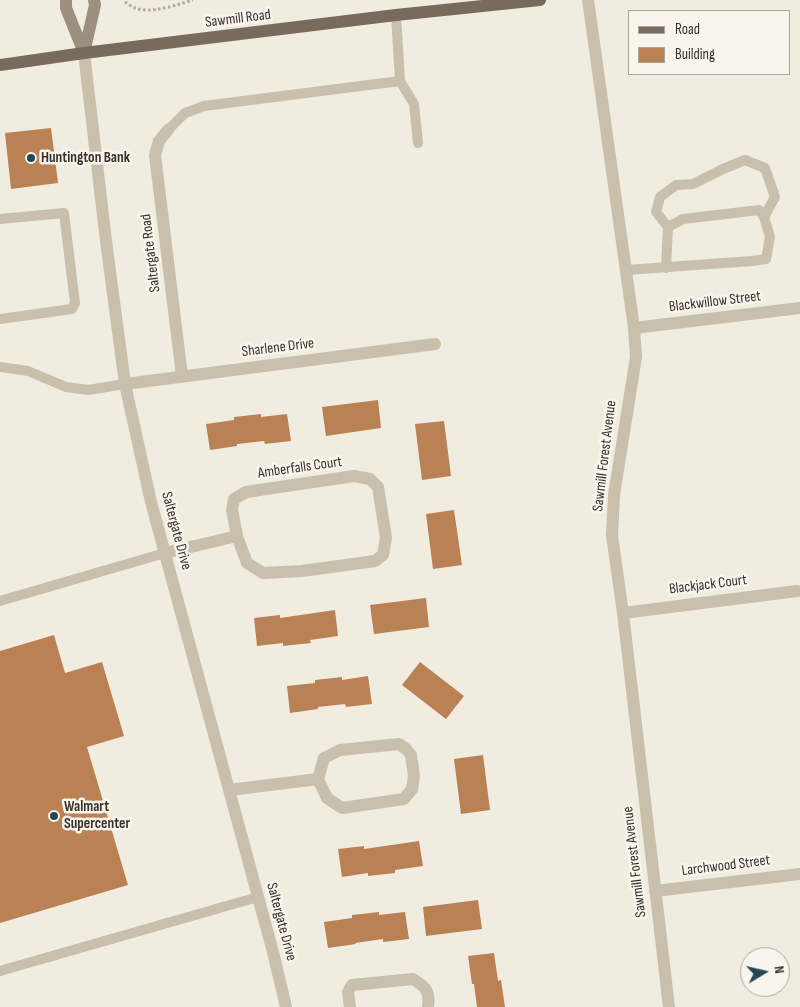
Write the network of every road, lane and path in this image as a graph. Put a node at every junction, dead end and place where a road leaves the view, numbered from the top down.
1 (66, 0) edge
2 (94, 0) edge
3 (192, 0) edge
4 (540, 0) edge
5 (588, 0) edge
6 (124, 2) dead end
7 (396, 15) junction
8 (84, 53) junction
9 (0, 65) edge
10 (400, 81) junction
11 (168, 130) joint
12 (418, 143) dead end
13 (764, 217) junction
14 (0, 219) edge
15 (668, 227) junction
16 (666, 268) junction
17 (626, 270) junction
18 (800, 308) edge
19 (0, 319) edge
20 (634, 328) junction
21 (436, 344) dead end
22 (0, 367) edge
23 (182, 376) junction
24 (125, 384) junction
25 (237, 536) junction
26 (165, 552) junction
27 (797, 591) dead end
28 (0, 601) edge
29 (623, 613) junction
30 (318, 779) junction
31 (229, 790) junction
32 (800, 874) edge
33 (655, 891) junction
34 (258, 896) junction
35 (0, 971) edge
36 (286, 1007) edge
37 (350, 1007) edge
38 (428, 1007) edge
39 (669, 1007) edge

1 - 8 main road
2 - 8 main road
3 - 6 path
4 - 7 main road, Sawmill Road
5 - 17 street, Sawmill Forest Avenue
7 - 8 main road, Sawmill Road
7 - 10 lane
8 - 9 main road, Sawmill Road
8 - 24 street, Saltergate Drive
10 - 11 lane
10 - 12 lane
11 - 23 street, Saltergate Road
13 - 15 lane
13 - 15 lane
13 - 16 lane
14 - 19 lane
15 - 16 lane
16 - 17 lane
17 - 20 street, Sawmill Forest Avenue
18 - 20 street, Blackwillow Street
20 - 29 street, Sawmill Forest Avenue
21 - 23 street, Sharlene Drive
22 - 24 lane
23 - 24 street, Sharlene Drive
24 - 26 street, Saltergate Drive
25 - 25 street, Amberfalls Court
25 - 26 street
26 - 28 lane
26 - 31 street, Saltergate Drive
27 - 29 street, Blackjack Court
29 - 33 street, Sawmill Forest Avenue
30 - 30 street
30 - 31 street
31 - 34 street, Saltergate Drive
32 - 33 street, Larchwood Street
33 - 39 street, Sawmill Forest Avenue
34 - 35 lane
34 - 36 street, Saltergate Drive
37 - 38 street

